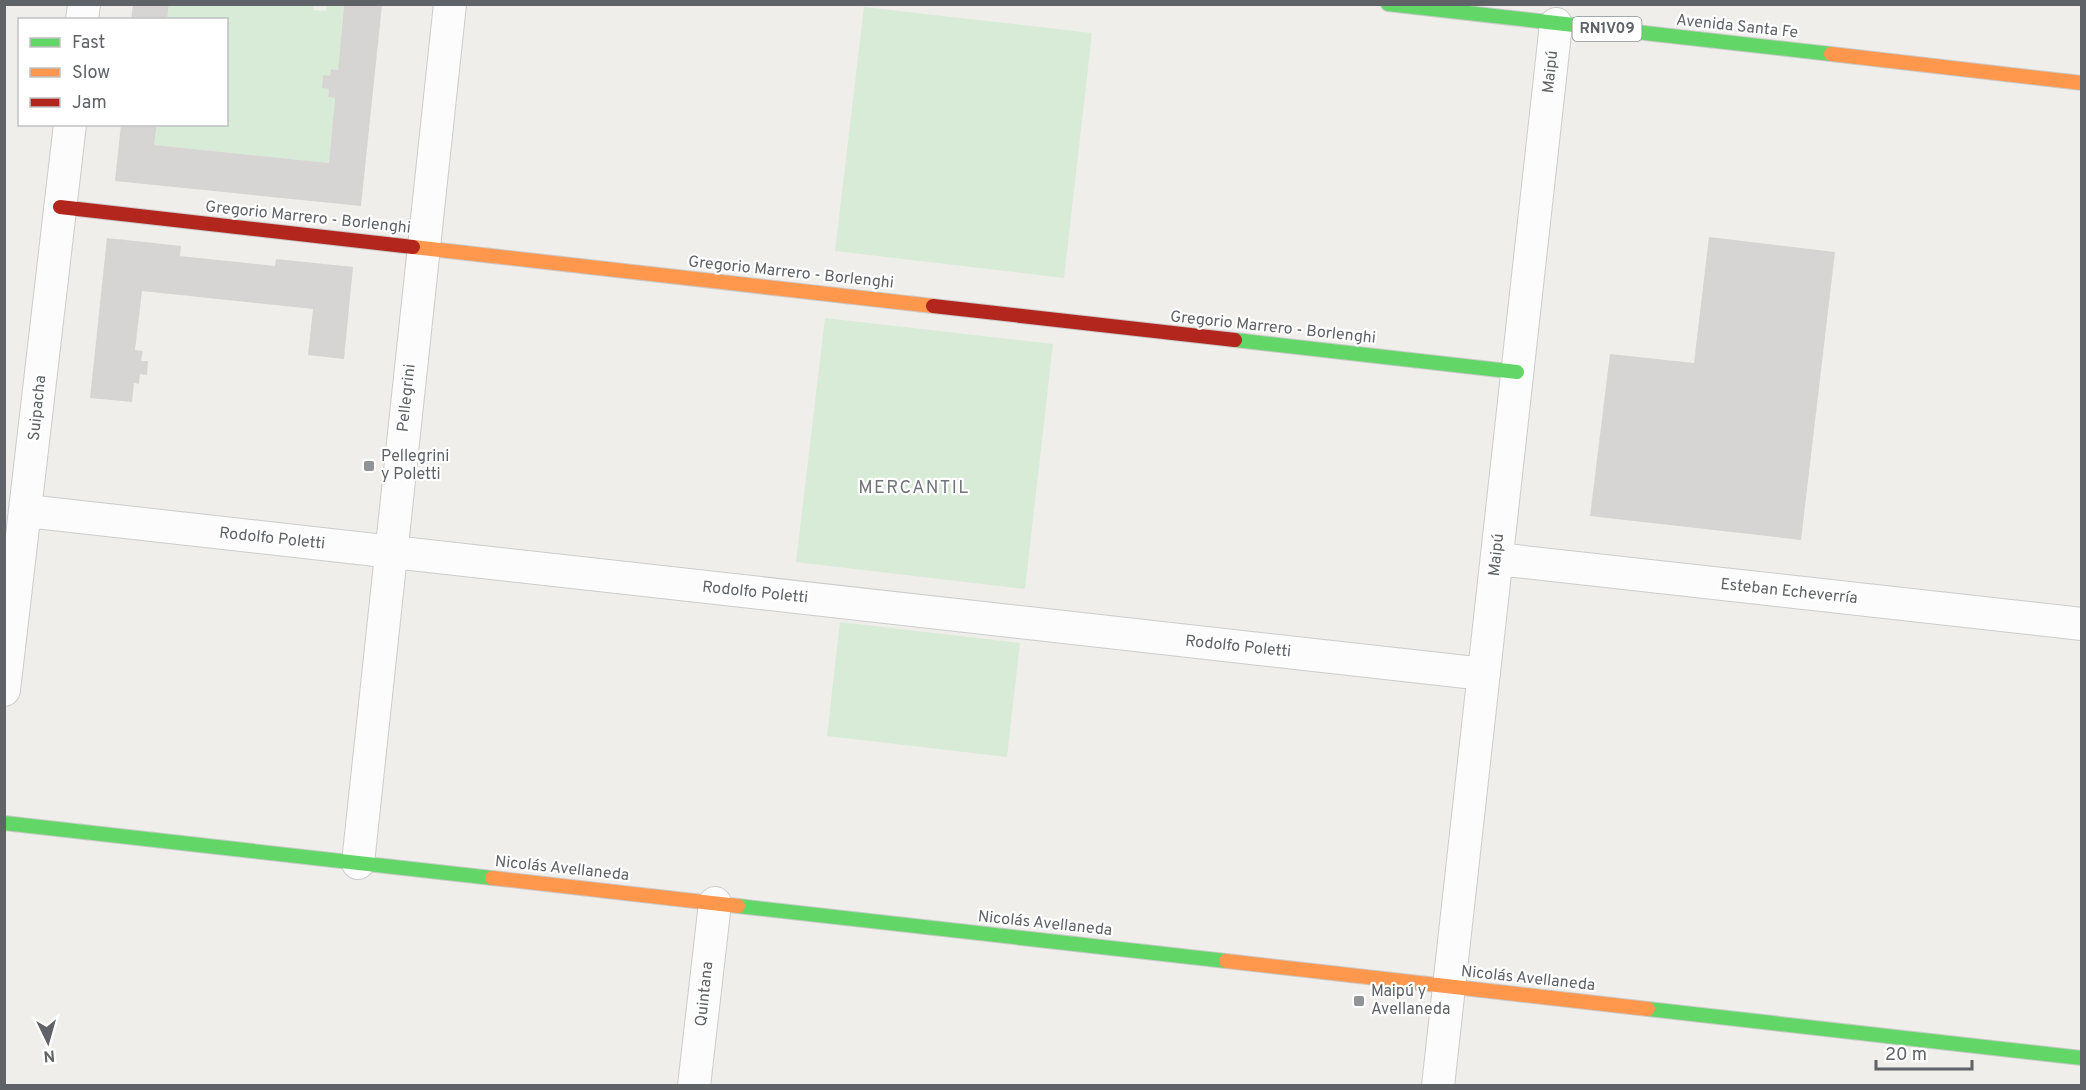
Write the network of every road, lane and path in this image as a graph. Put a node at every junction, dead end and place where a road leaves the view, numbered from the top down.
1 (450, 4) edge
2 (1388, 4) edge
3 (1556, 24) junction
4 (2082, 83) edge
5 (70, 126) edge
6 (60, 207) junction
7 (423, 248) junction
8 (1517, 372) junction
9 (27, 511) junction
10 (391, 552) junction
11 (1497, 559) junction
12 (2082, 624) edge
13 (1484, 674) junction
14 (4, 690) edge
15 (4, 823) edge
16 (358, 863) junction
17 (715, 903) junction
18 (1450, 986) junction
19 (2082, 1058) edge
20 (694, 1086) edge
21 (1438, 1086) edge

1 - 7 street, Pellegrini
2 - 3 street, Avenida Santa Fe / RN1V09
3 - 4 street, Avenida Santa Fe / RN1V09
3 - 8 street, Maipú
5 - 6 street, Suipacha
6 - 7 street, Gregorio Marrero - Borlenghi
6 - 9 street, Suipacha
7 - 8 street, Gregorio Marrero - Borlenghi
7 - 10 street, Pellegrini
8 - 11 street, Maipú
9 - 10 street, Rodolfo Poletti
9 - 14 street, Suipacha
10 - 13 street, Rodolfo Poletti
10 - 16 street, Pellegrini
11 - 12 street, Esteban Echeverría
11 - 13 street, Maipú
13 - 18 street, Maipú
15 - 16 street, Nicolás Avellaneda
16 - 17 street, Nicolás Avellaneda
17 - 18 street, Nicolás Avellaneda
17 - 20 street, Quintana
18 - 19 street, Nicolás Avellaneda
18 - 21 street, Maipú

